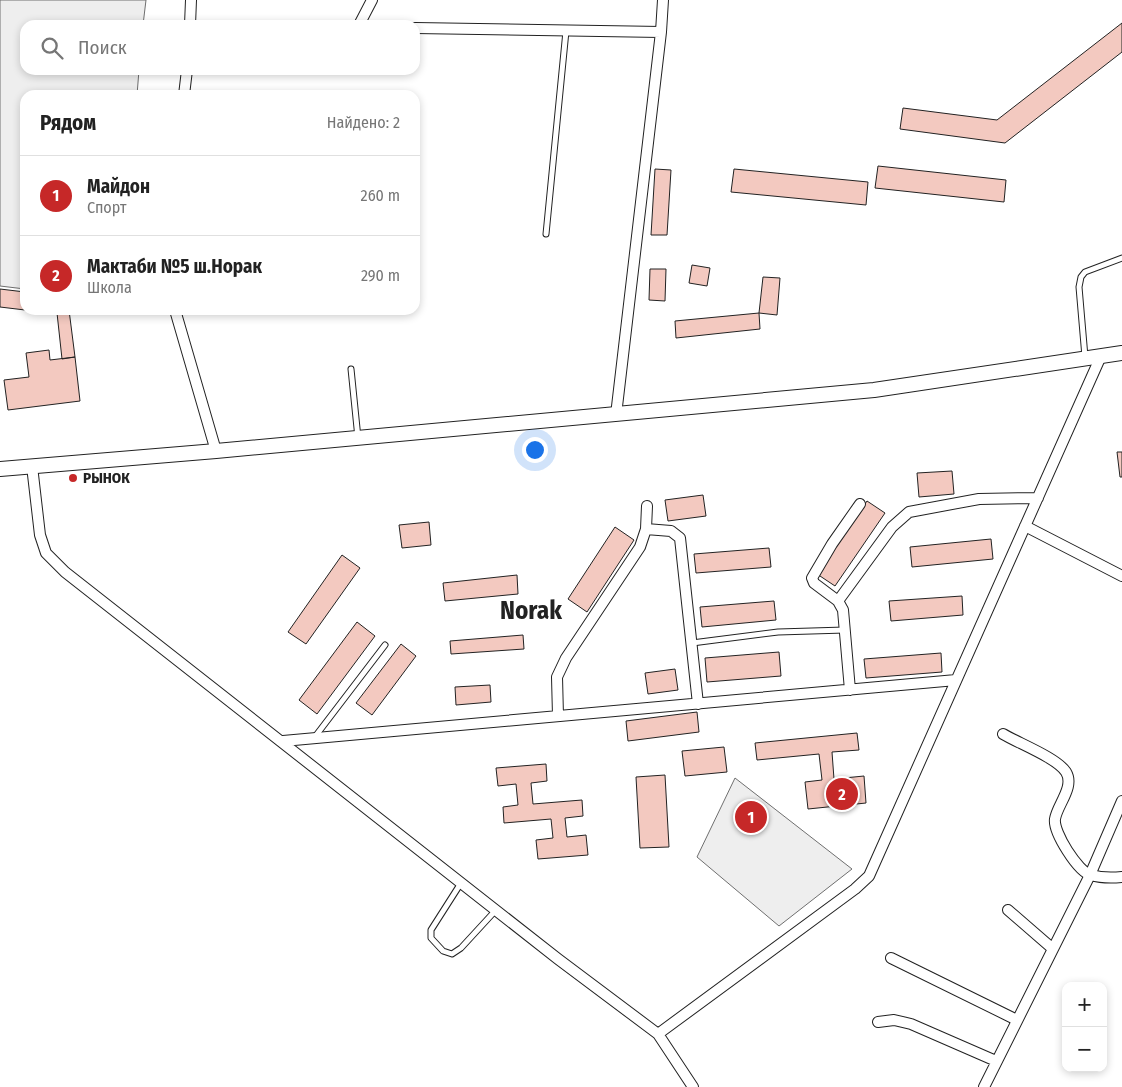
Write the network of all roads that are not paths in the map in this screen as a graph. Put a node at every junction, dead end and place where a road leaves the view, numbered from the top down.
1 (191, 0) edge
2 (372, 0) edge
3 (663, 0) edge
4 (190, 20) edge
5 (362, 20) edge
6 (420, 28) edge
7 (566, 30) junction
8 (661, 32) junction
9 (186, 75) edge
10 (184, 90) edge
11 (546, 234) dead end
12 (1122, 258) edge
13 (176, 315) edge
14 (1122, 353) edge
15 (1101, 356) junction
16 (1085, 358) junction
17 (351, 369) dead end
18 (616, 414) junction
19 (358, 438) junction
20 (216, 451) junction
21 (32, 466) junction
22 (0, 469) edge
23 (1038, 498) junction
24 (860, 504) dead end
25 (647, 506) dead end
26 (1025, 526) junction
27 (646, 529) junction
28 (1122, 576) edge
29 (838, 601) junction
30 (845, 630) junction
31 (691, 643) junction
32 (385, 645) dead end
33 (956, 680) junction
34 (850, 690) junction
35 (698, 704) junction
36 (558, 716) junction
37 (1003, 734) dead end
38 (313, 738) junction
39 (283, 741) junction
40 (1122, 801) edge
41 (1090, 875) junction
42 (1122, 877) edge
43 (462, 883) junction
44 (496, 910) junction
45 (1008, 910) dead end
46 (1052, 949) junction
47 (891, 958) dead end
48 (1017, 1020) junction
49 (878, 1022) dead end
50 (658, 1034) junction
51 (996, 1061) junction
52 (693, 1087) edge
53 (984, 1087) edge

1 - 4 street
2 - 5 street
3 - 8 street
6 - 7 street
7 - 8 street
7 - 11 lane
8 - 18 street
9 - 10 street
12 - 16 lane
13 - 20 street
14 - 15 main road
15 - 16 main road
15 - 23 street
16 - 18 main road
17 - 19 lane
18 - 19 main road
19 - 20 main road
20 - 21 main road
21 - 22 main road
21 - 39 street
23 - 26 street
23 - 29 street
24 - 29 street
25 - 27 street
26 - 28 street
26 - 33 street
27 - 31 street
27 - 36 street
29 - 30 street
30 - 31 lane
30 - 34 street
31 - 35 street
32 - 38 lane
33 - 34 street
33 - 50 street
34 - 35 street
35 - 36 street
36 - 38 street
37 - 41 street
38 - 39 street
39 - 43 street
40 - 41 street
41 - 42 street
41 - 46 street
43 - 44 street
43 - 44 lane
44 - 50 street
45 - 46 street
46 - 48 street
47 - 48 street
48 - 51 street
49 - 51 street
50 - 52 street
51 - 53 street

